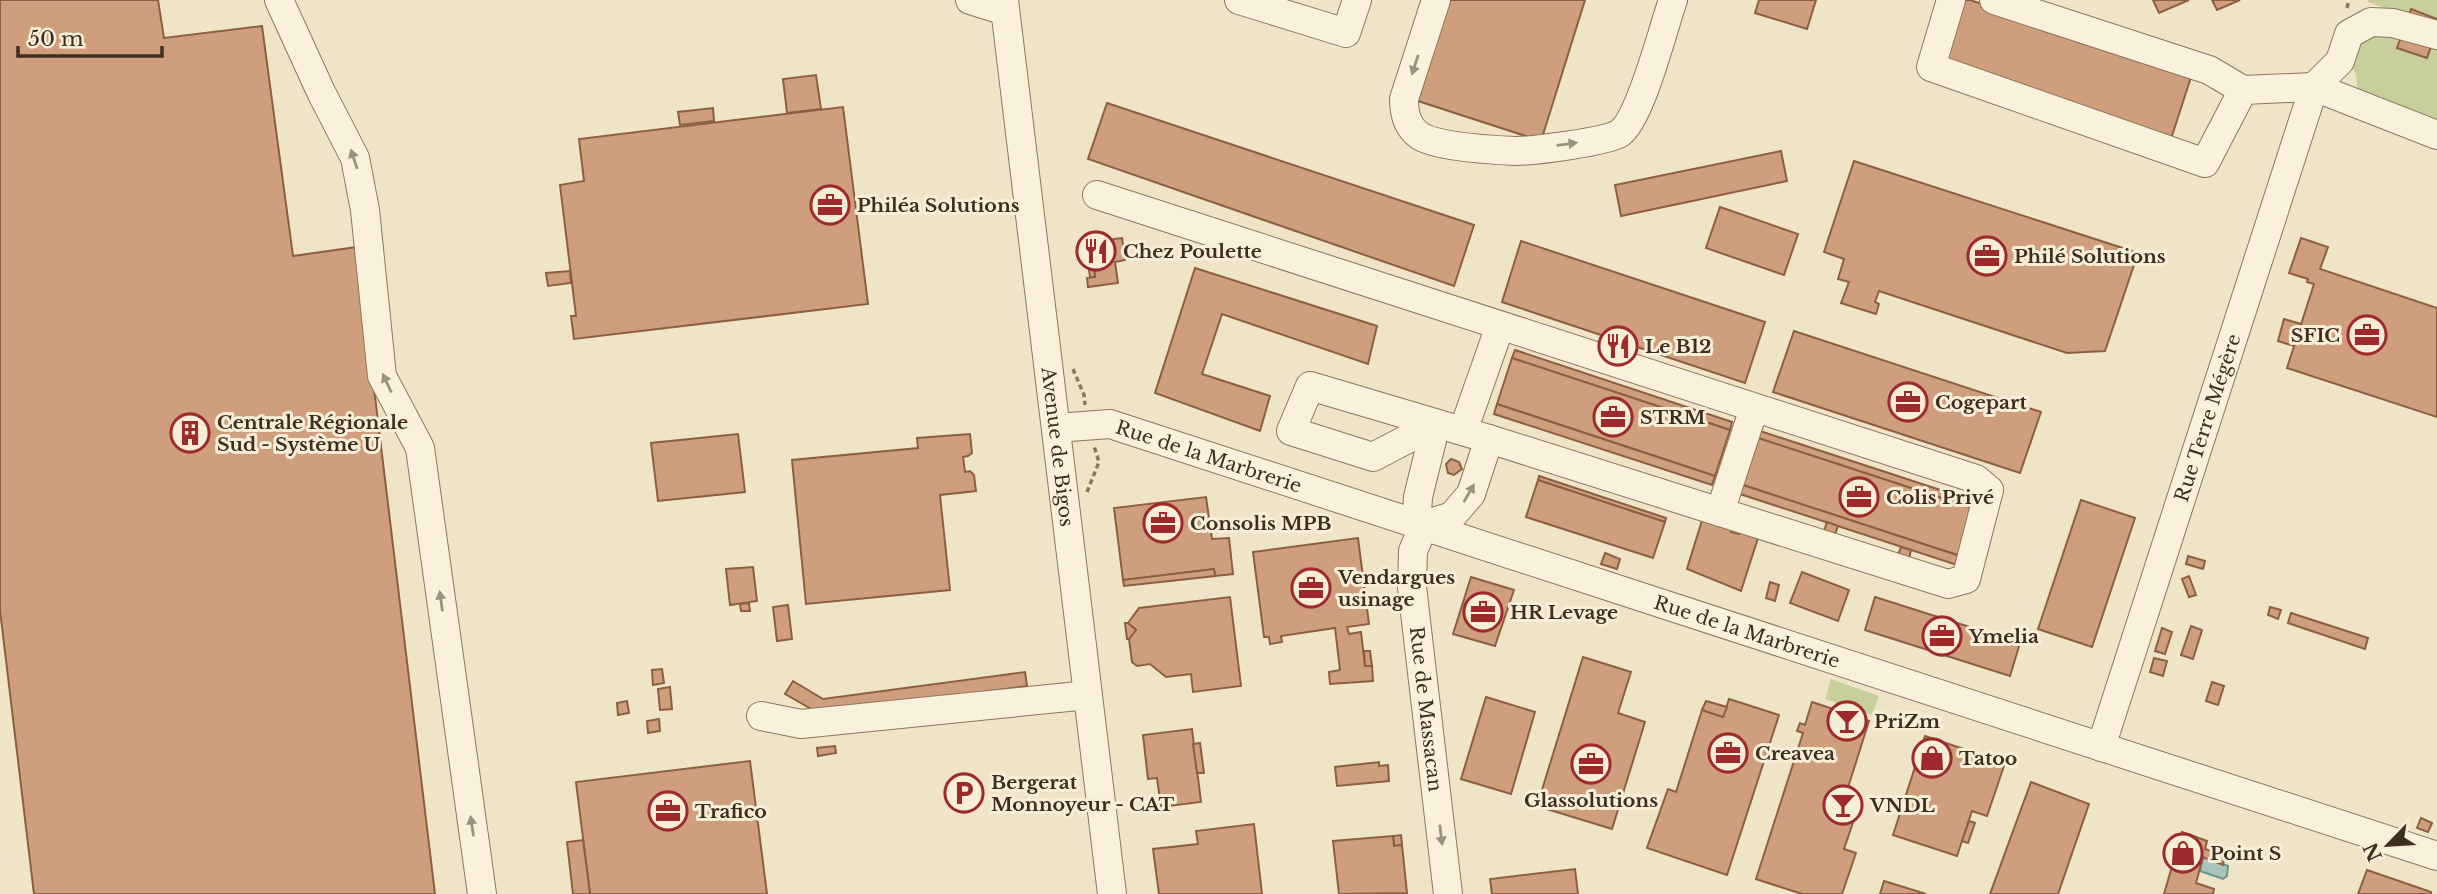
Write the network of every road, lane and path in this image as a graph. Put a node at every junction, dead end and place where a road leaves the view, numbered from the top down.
1 (279, 0) edge
2 (970, 0) edge
3 (1239, 0) edge
4 (1357, 0) edge
5 (1436, 0) edge
6 (1672, 0) edge
7 (1951, 0) edge
8 (1994, 0) edge
9 (2360, 0) edge
10 (1005, 6) edge
11 (2349, 34) junction
12 (2437, 35) edge
13 (2314, 87) junction
14 (2243, 89) junction
15 (2437, 135) edge
16 (1097, 195) dead end
17 (1500, 326) junction
18 (1755, 408) junction
19 (1056, 428) junction
20 (1463, 431) junction
21 (1720, 512) junction
22 (1424, 525) junction
23 (1088, 695) junction
24 (761, 716) dead end
25 (2101, 747) junction
26 (2437, 856) edge
27 (482, 894) edge
28 (1112, 894) edge
29 (1448, 894) edge

27 -> 1 street
2 - 10 street
3 - 4 street
5 -> 6 street
7 - 14 street
8 - 14 street
9 - 11 street
10 - 19 street, Avenue de Bigos
11 - 12 street
11 - 13 street
13 - 14 street
13 - 15 street
13 - 25 street, Rue Terre Mégère
16 - 17 street
17 - 18 street
17 - 20 street
18 - 21 street
18 - 21 street
19 - 22 street, Rue de la Marbrerie
19 - 23 street, Avenue de Bigos
20 - 21 street
20 - 22 street
22 -> 20 street
22 - 25 street, Rue de la Marbrerie
22 -> 29 street, Rue de Massacan
23 - 24 street
23 - 28 street, Avenue de Bigos
25 - 26 street, Rue de la Marbrerie

